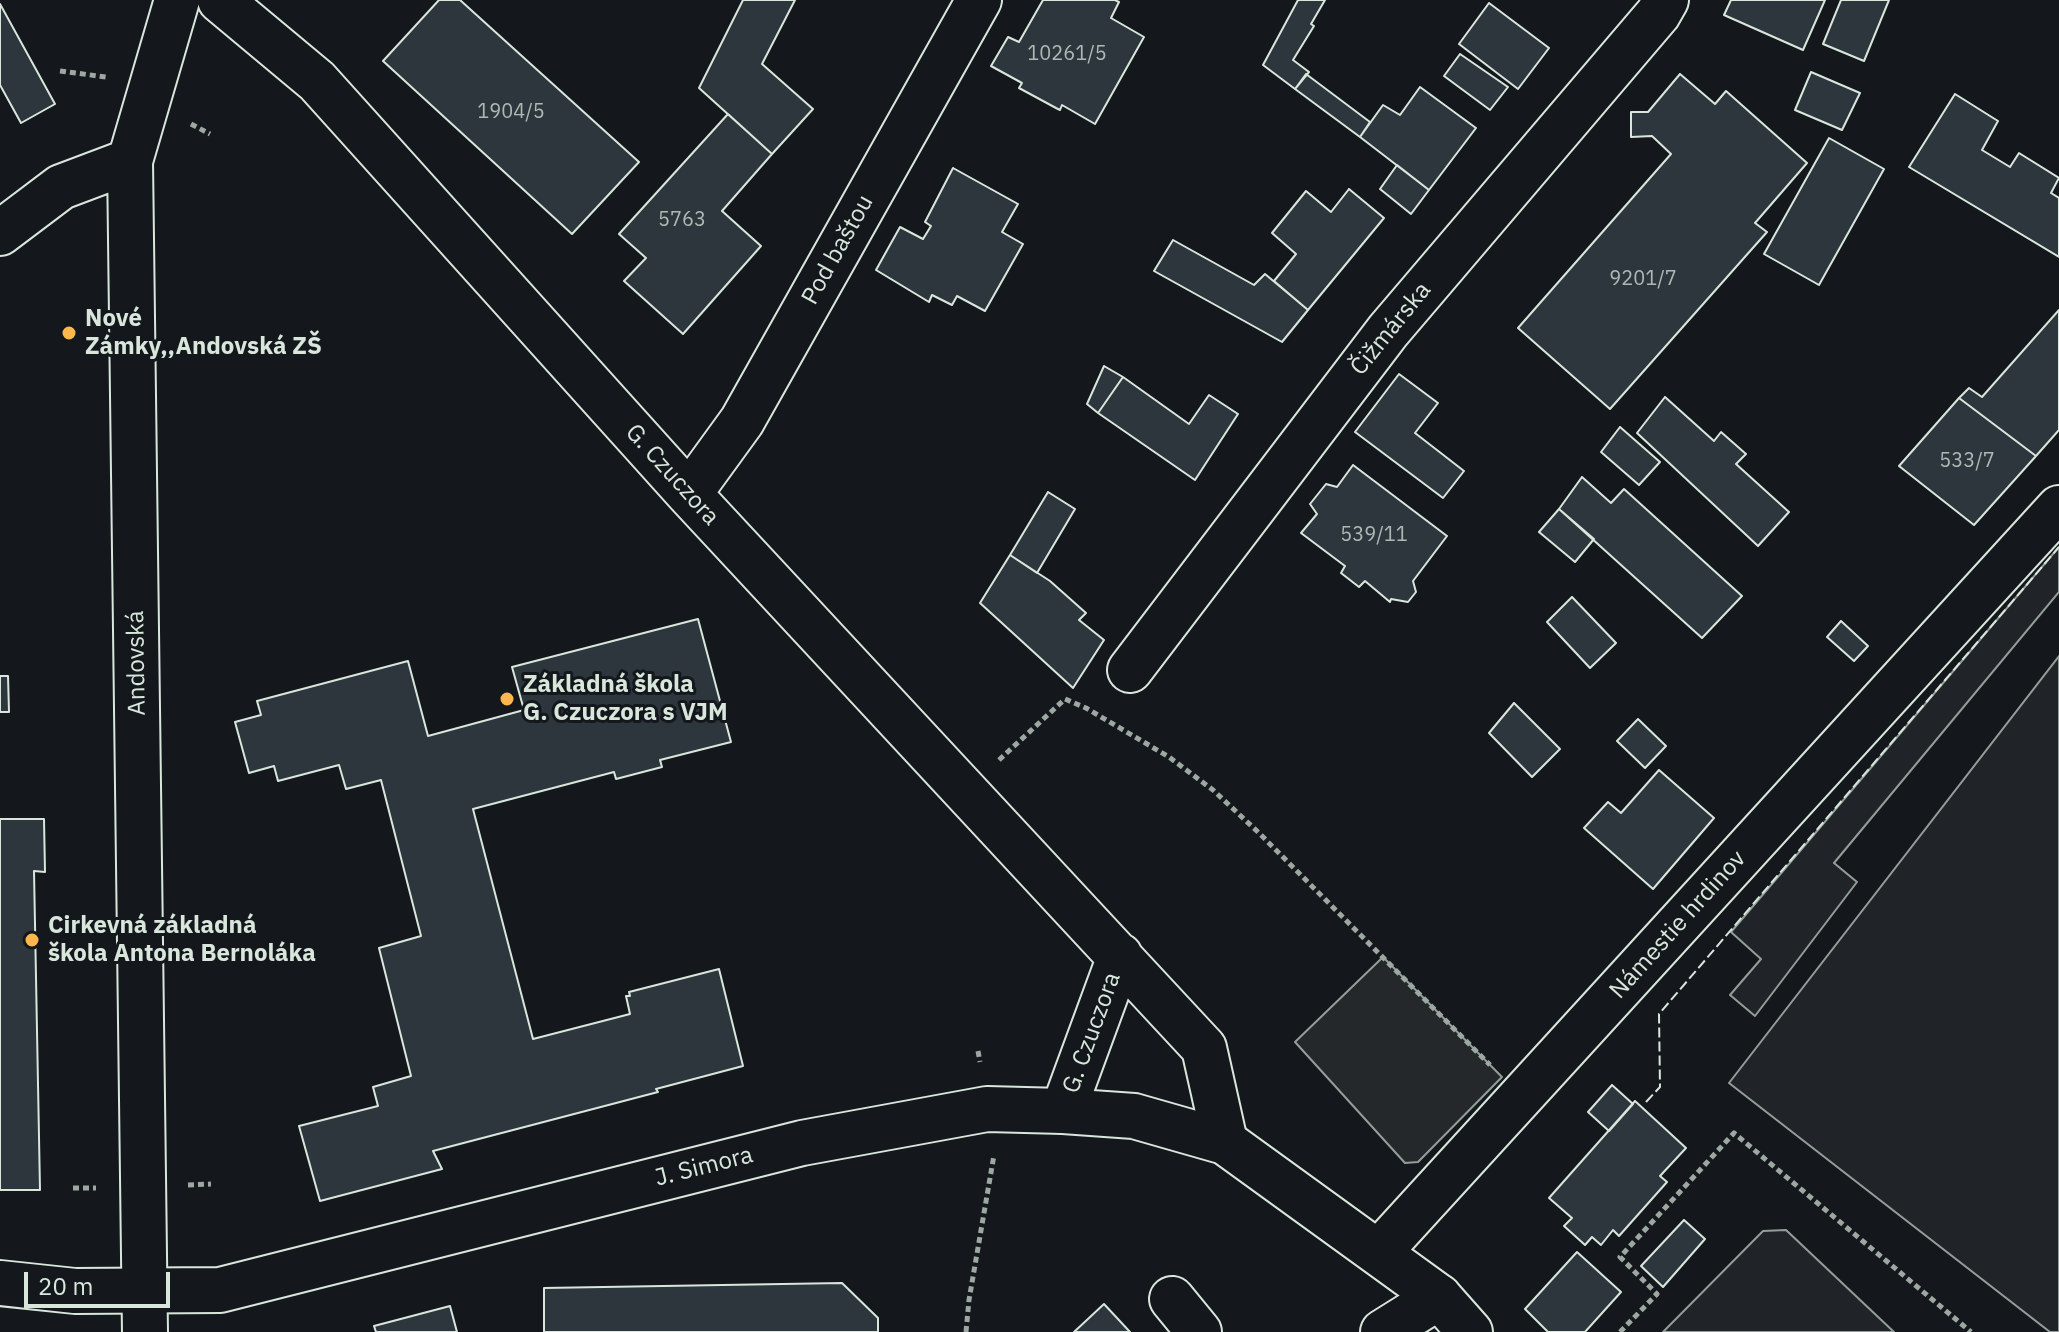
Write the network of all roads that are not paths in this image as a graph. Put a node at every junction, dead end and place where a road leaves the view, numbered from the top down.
1 (177, 0) edge
2 (220, 0) edge
3 (979, 0) edge
4 (1666, 0) edge
5 (130, 161) junction
6 (0, 233) edge
7 (689, 494) junction
8 (2059, 508) edge
9 (1130, 670) dead end
10 (1120, 956) junction
11 (1063, 1111) junction
12 (1225, 1142) junction
13 (1379, 1252) junction
14 (0, 1283) edge
15 (1439, 1297) junction
16 (1172, 1299) dead end
17 (145, 1311) edge
18 (1199, 1332) edge
19 (1383, 1332) edge
20 (1470, 1332) edge

1 - 5 street, Andovská
2 - 7 street, G. Czuczora
3 - 7 street, Pod baštou
4 - 9 street, Čižmárska
5 - 6 street
5 - 17 street, Andovská
7 - 10 street, G. Czuczora
8 - 13 street, Námestie hrdinov
10 - 11 street, G. Czuczora
10 - 12 street, G. Czuczora
11 - 12 street, J. Simora
11 - 17 street, J. Simora
12 - 13 street, J. Simora
13 - 15 street
14 - 17 street, J. Simora
15 - 19 street
15 - 20 street
16 - 18 street

